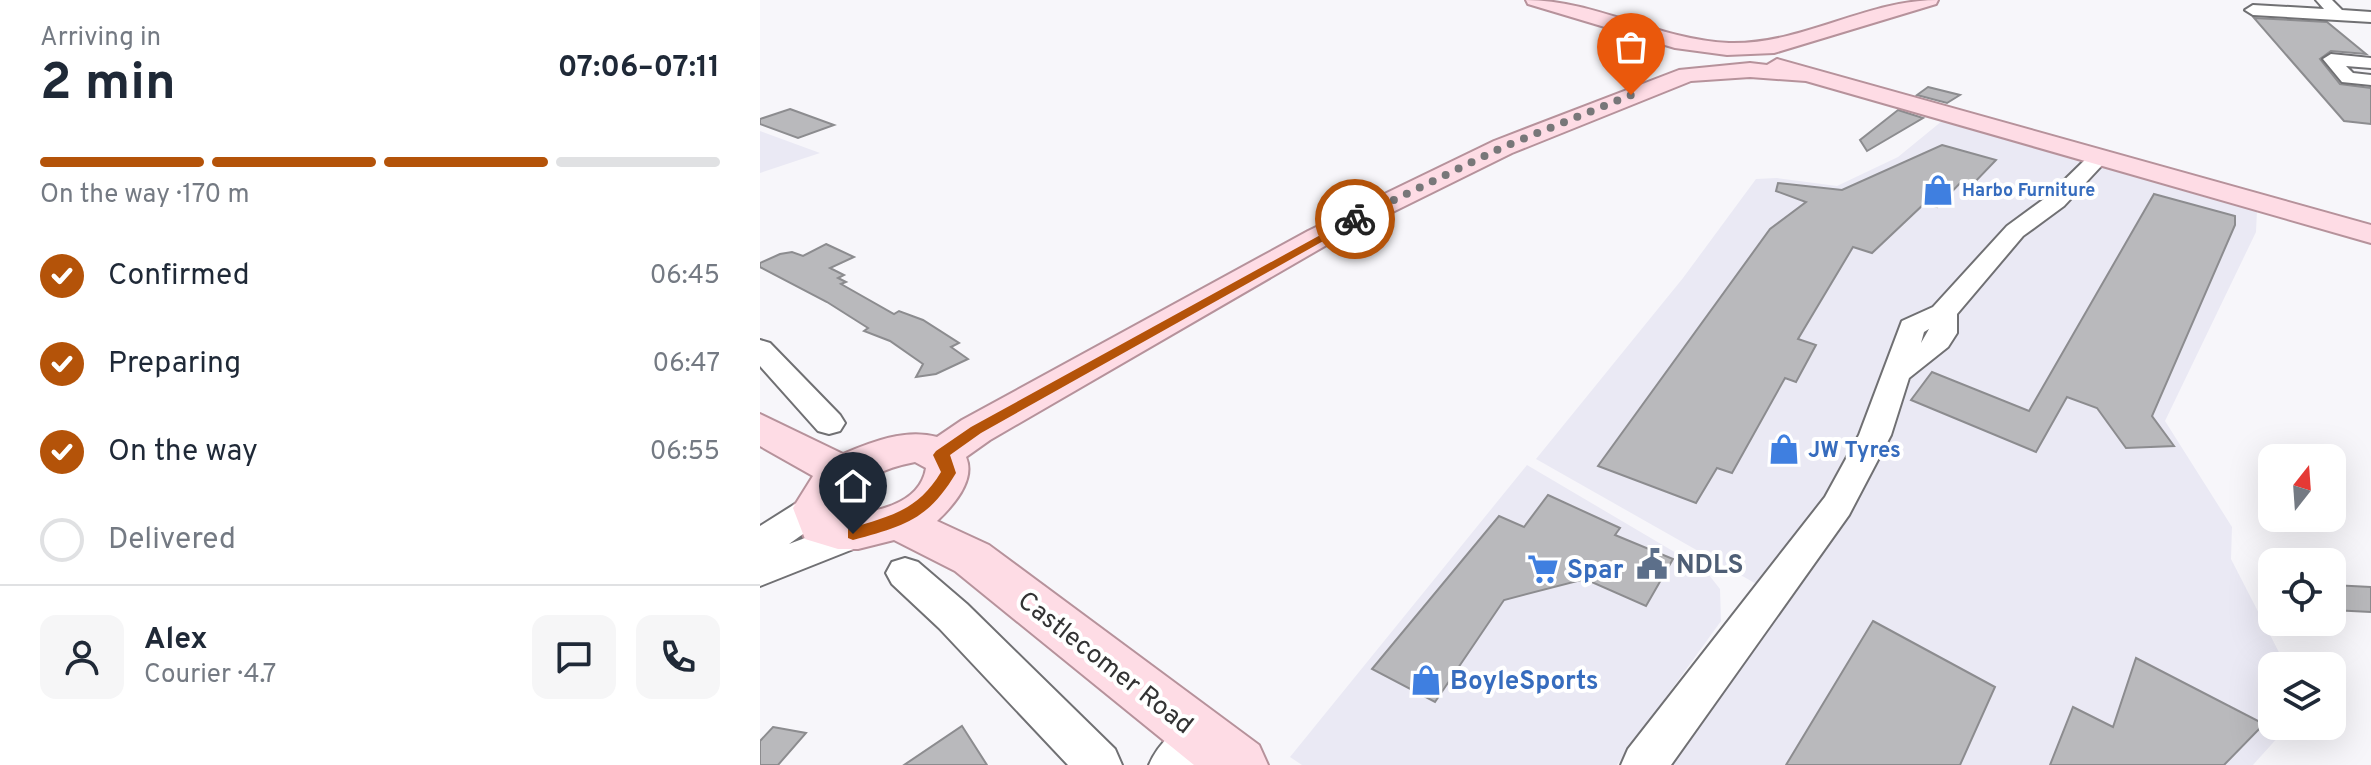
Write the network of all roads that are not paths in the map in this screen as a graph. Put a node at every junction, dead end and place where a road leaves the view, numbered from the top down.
1 (1535, 0) edge
2 (1929, 0) edge
3 (2236, 0) edge
4 (2323, 0) edge
5 (2253, 10) junction
6 (2338, 14) junction
7 (2371, 17) edge
8 (2271, 28) dead end
9 (1658, 35) junction
10 (1749, 58) junction
11 (2371, 63) edge
12 (1699, 64) junction
13 (2371, 80) edge
14 (2097, 159) junction
15 (2371, 234) edge
16 (760, 349) edge
17 (829, 423) dead end
18 (760, 428) edge
19 (942, 470) junction
20 (843, 473) junction
21 (815, 508) junction
22 (898, 522) junction
23 (853, 534) junction
24 (760, 545) edge
25 (972, 558) junction
26 (760, 571) edge
27 (905, 573) dead end
28 (1204, 755) edge
29 (1099, 765) edge
30 (1644, 765) edge

1 - 9 main road
2 - 10 main road
3 - 5 street
4 - 6 street
5 - 6 street
5 - 8 street
6 - 7 street
9 - 10 main road
9 - 12 main road
10 - 12 main road
10 - 14 main road
11 - 13 street
12 - 19 main road
14 - 15 main road
14 - 30 street
16 - 17 street
18 - 20 main road
19 - 20 main road
19 - 22 main road
19 - 25 main road
20 - 21 main road
21 - 23 main road
21 - 24 street
22 - 23 main road
22 - 25 main road, Castlecomer Road
23 - 26 street
25 - 28 main road, Castlecomer Road
27 - 29 street

